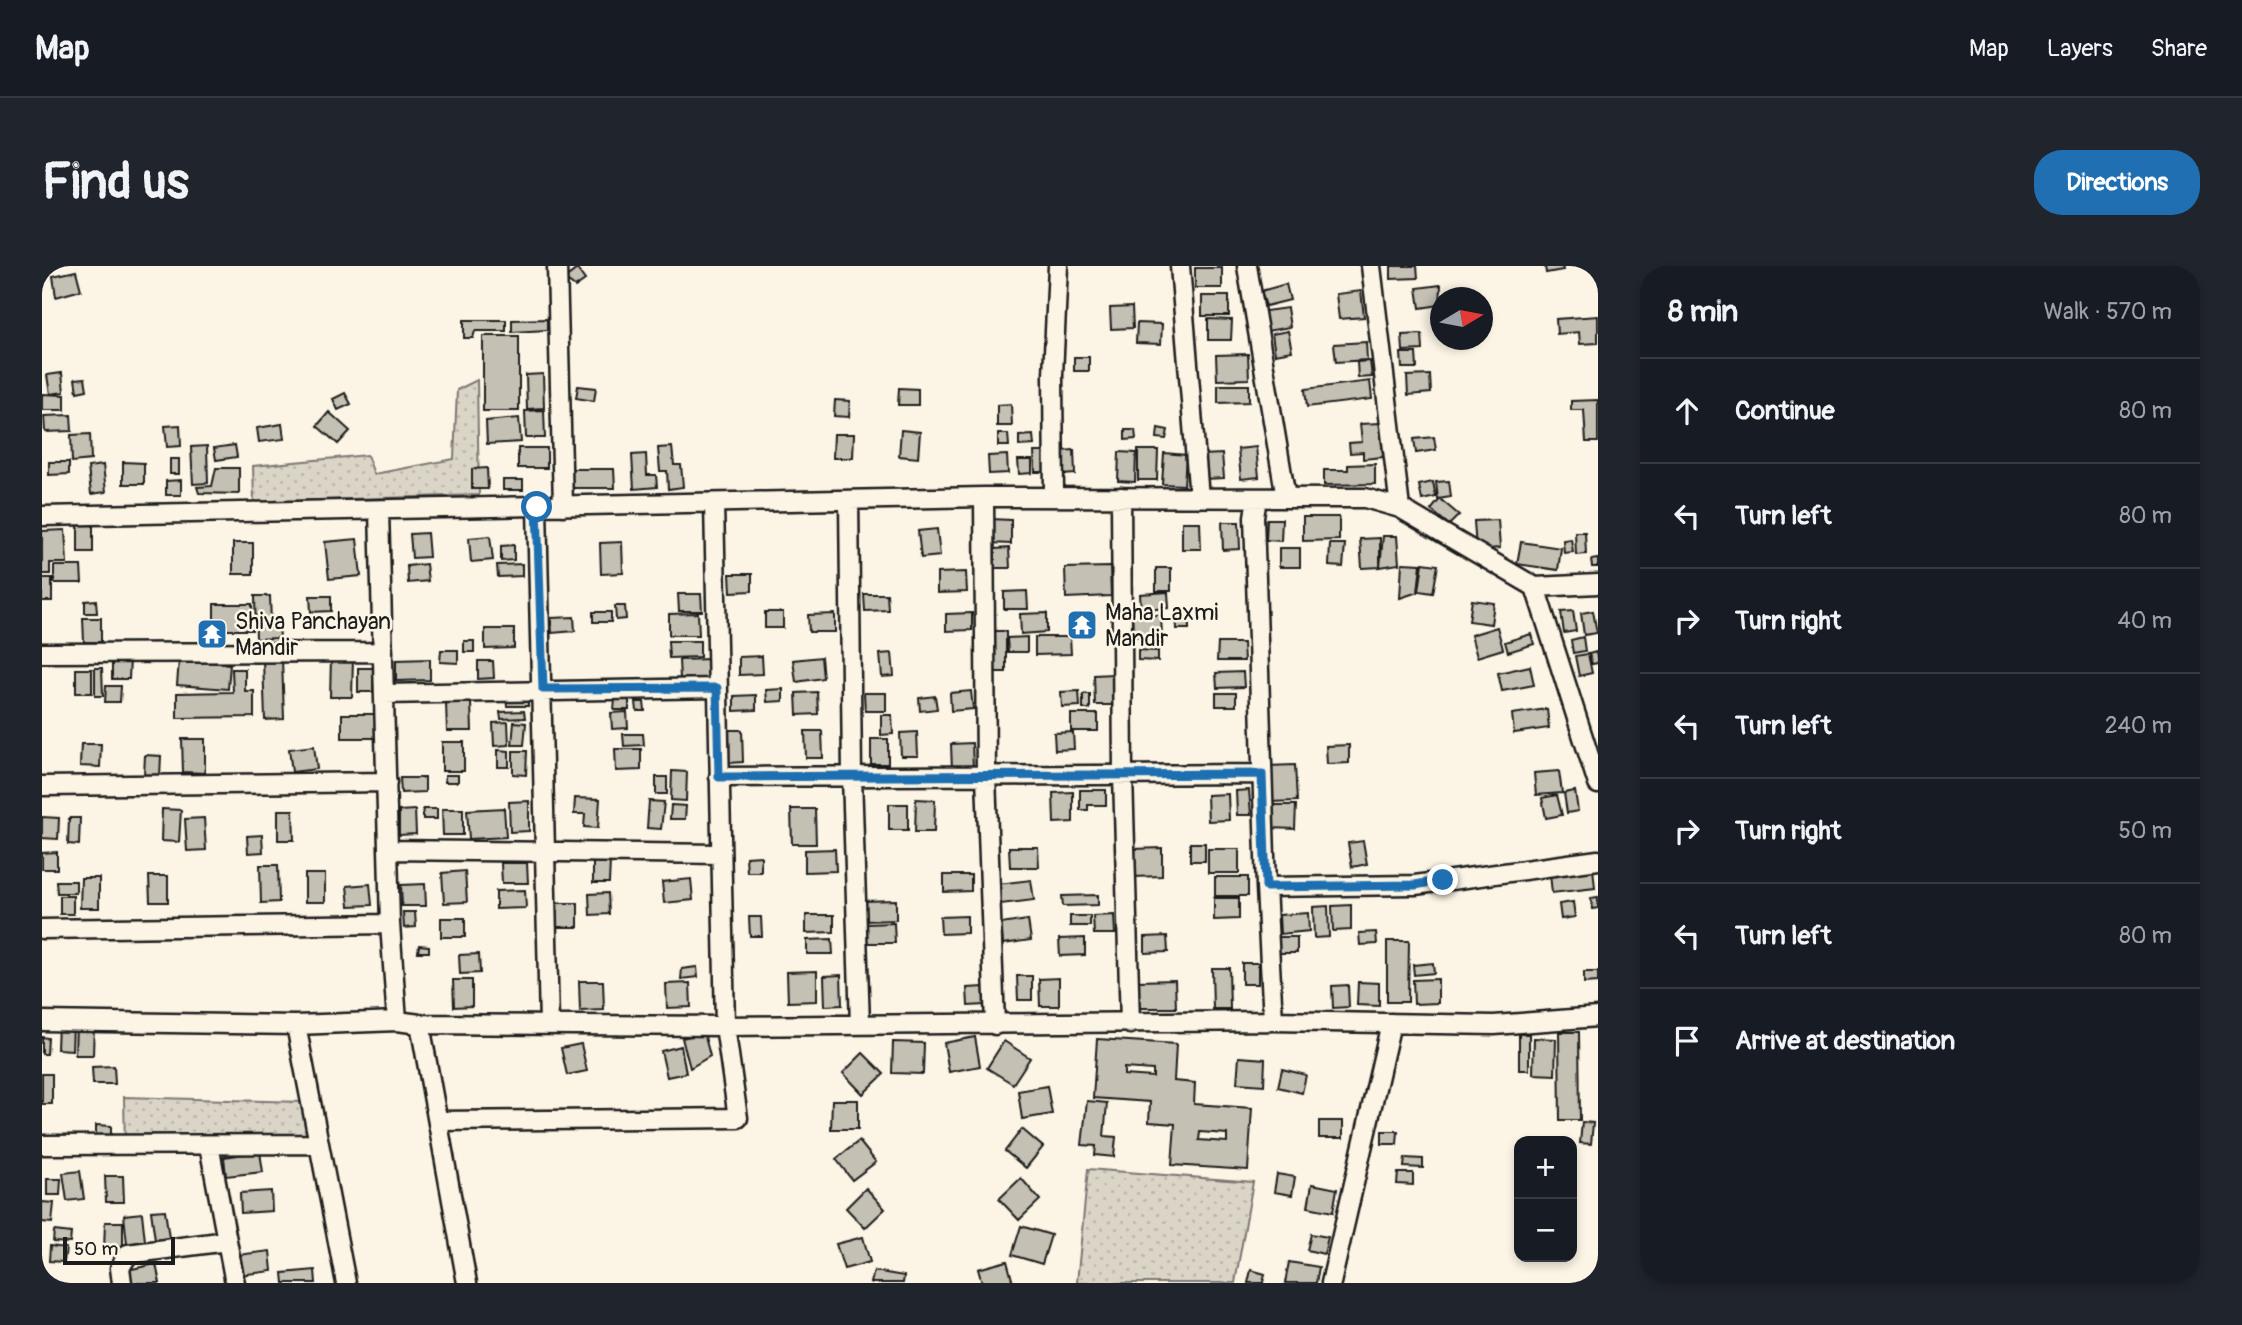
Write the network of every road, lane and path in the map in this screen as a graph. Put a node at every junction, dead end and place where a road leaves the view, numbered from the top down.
1 (556, 266) edge
2 (1058, 266) edge
3 (1180, 266) edge
4 (1248, 266) edge
5 (1371, 266) edge
6 (984, 497) junction
7 (1054, 497) junction
8 (1121, 497) junction
9 (1199, 498) junction
10 (1257, 498) junction
11 (1286, 498) junction
12 (849, 500) junction
13 (715, 503) junction
14 (563, 506) junction
15 (537, 507) junction
16 (1400, 508) junction
17 (379, 510) junction
18 (42, 516) edge
19 (1598, 584) edge
20 (1535, 587) junction
21 (383, 652) junction
22 (42, 653) edge
23 (717, 688) junction
24 (543, 689) junction
25 (384, 694) junction
26 (1262, 774) junction
27 (1123, 775) junction
28 (852, 776) junction
29 (986, 776) junction
30 (719, 777) junction
31 (387, 782) junction
32 (1598, 784) edge
33 (42, 786) edge
34 (388, 850) junction
35 (546, 850) junction
36 (720, 854) junction
37 (1598, 860) edge
38 (1266, 887) junction
39 (390, 924) junction
40 (42, 929) edge
41 (1598, 1017) edge
42 (42, 1021) edge
43 (397, 1021) junction
44 (1273, 1021) junction
45 (1391, 1023) junction
46 (420, 1024) junction
47 (549, 1024) junction
48 (1130, 1024) junction
49 (296, 1025) junction
50 (860, 1025) junction
51 (995, 1025) junction
52 (725, 1026) junction
53 (438, 1121) junction
54 (319, 1144) junction
55 (42, 1145) edge
56 (209, 1145) junction
57 (228, 1241) junction
58 (122, 1283) edge
59 (235, 1283) edge
60 (346, 1283) edge
61 (467, 1283) edge
62 (1331, 1283) edge

1 - 14 street
2 - 7 street
3 - 9 street
4 - 11 street
5 - 16 street
6 - 7 street
6 - 12 street
6 - 29 street
7 - 8 street
8 - 9 street
8 - 27 street
9 - 10 street
10 - 11 street
10 - 26 street
11 - 16 street
12 - 13 street
12 - 28 street
13 - 14 street
13 - 23 street
14 - 15 street
15 - 17 street
15 - 24 street
16 - 20 street
17 - 18 street
17 - 21 street
19 - 20 street
20 - 32 street
21 - 22 street
21 - 25 street
23 - 24 street
23 - 30 street
24 - 25 street
24 - 35 street
25 - 31 street
26 - 27 street
26 - 38 street
27 - 29 street
27 - 48 street
28 - 29 street
28 - 30 street
28 - 50 street
29 - 51 street
30 - 36 street
31 - 33 street
31 - 34 street
34 - 35 street
34 - 39 street
35 - 36 street
35 - 47 street
36 - 52 street
37 - 38 street
38 - 44 street
39 - 40 street
39 - 43 street
41 - 45 street
42 - 49 street
43 - 46 street
43 - 49 street
44 - 45 street
44 - 48 street
45 - 62 street
46 - 47 street
46 - 53 street
47 - 52 street
48 - 51 street
49 - 54 street
50 - 51 street
50 - 52 street
52 - 53 street
53 - 61 street
54 - 56 street
54 - 60 street
55 - 56 street
56 - 57 street
57 - 58 street
57 - 59 street

